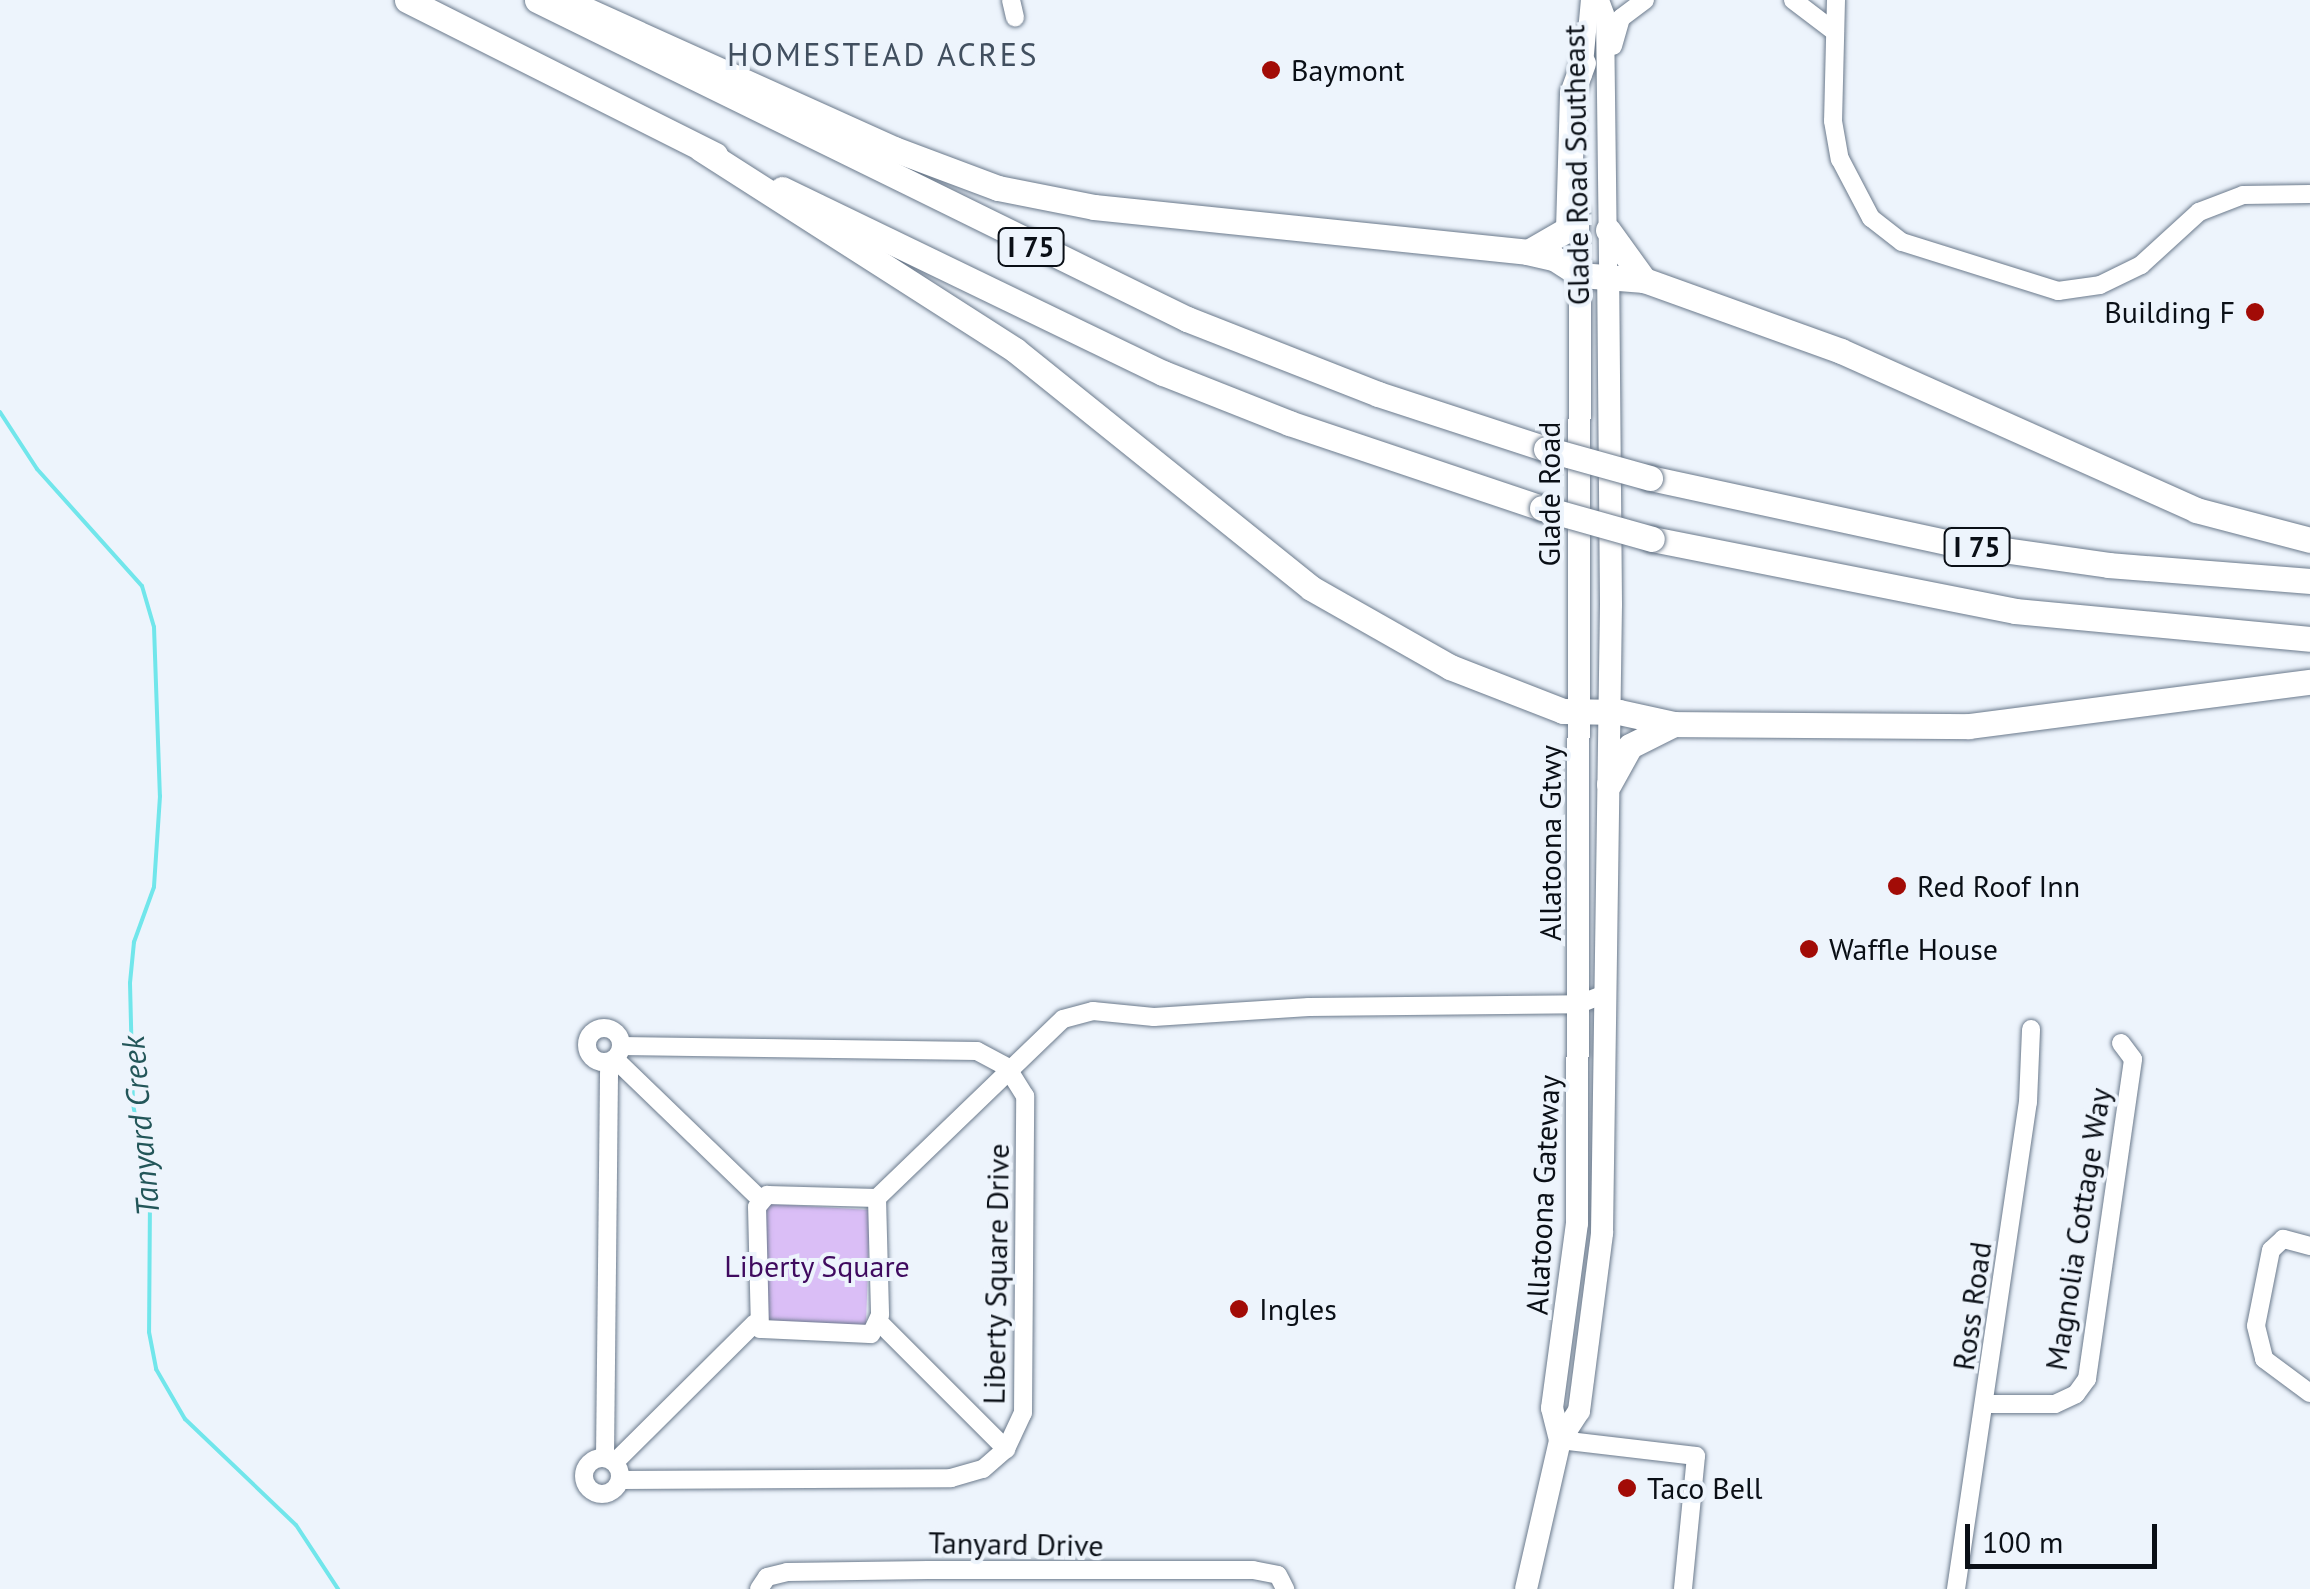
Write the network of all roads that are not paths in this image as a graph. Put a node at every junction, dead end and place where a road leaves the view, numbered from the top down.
1 (407, 0) edge
2 (537, 0) edge
3 (564, 0) edge
4 (1590, 0) edge
5 (1600, 0) edge
6 (1645, 0) edge
7 (1792, 0) edge
8 (1836, 0) edge
9 (1835, 32) junction
10 (1583, 63) junction
11 (702, 149) junction
12 (2310, 177) edge
13 (2279, 194) junction
14 (2310, 194) edge
15 (1608, 202) junction
16 (1608, 230) junction
17 (1528, 252) junction
18 (1580, 275) junction
19 (1608, 278) junction
20 (1644, 280) junction
21 (1610, 330) joint
22 (2310, 540) edge
23 (2310, 581) edge
24 (2310, 640) edge
25 (2310, 682) edge
26 (1610, 711) junction
27 (1580, 712) junction
28 (1674, 724) junction
29 (1609, 784) junction
30 (1579, 974) joint
31 (1605, 994) junction
32 (1579, 1004) junction
33 (2031, 1029) dead end
34 (2121, 1043) dead end
35 (615, 1056) junction
36 (1006, 1067) junction
37 (877, 1198) junction
38 (760, 1199) junction
39 (2310, 1246) edge
40 (879, 1322) junction
41 (755, 1323) junction
42 (2310, 1393) edge
43 (1986, 1404) junction
44 (1560, 1440) junction
45 (1006, 1449) junction
46 (613, 1466) junction
47 (947, 1580) edge
48 (1232, 1580) edge
49 (1007, 1581) edge
50 (1066, 1581) edge
51 (1121, 1581) edge
52 (1176, 1581) edge
53 (1282, 1582) edge
54 (759, 1589) edge
55 (1526, 1589) edge
56 (1683, 1589) edge
57 (1956, 1589) edge

1 - 11 highway, I 75
2 - 23 highway, I 75, bridge
3 - 17 highway
4 - 10 street
5 - 15 street, Glade Road Southeast
6 - 15 street
7 - 9 street
8 - 9 street
9 - 13 street
10 - 17 highway
10 - 18 street
11 - 24 highway, I 75, bridge
11 - 27 highway
12 - 13 street
13 - 14 street
15 - 16 street, Glade Road Southeast
16 - 19 street, Glade Road Southeast
16 - 20 highway
17 - 18 highway
18 - 19 highway
18 - 27 main road, Glade Road
19 - 20 highway
19 - 21 main road, Glade Road Southeast
20 - 22 highway
21 - 26 main road, Glade Road
25 - 28 highway
26 - 27 highway
26 - 28 highway
26 - 29 main road
27 - 30 main road, Allatoona Gtwy
28 - 29 highway
29 - 31 main road
30 - 32 main road, Allatoona Gateway
31 - 32 street
31 - 44 main road, Allatoona Gateway
32 - 36 street
32 - 44 main road, Allatoona Gateway
33 - 43 street, Ross Road
34 - 43 street, Magnolia Cottage Way
35 - 36 street
35 - 38 street
35 - 46 street
36 - 37 street
36 - 45 street, Liberty Square Drive
37 - 38 street
37 - 40 street
38 - 41 street
39 - 42 street
40 - 41 street
40 - 45 street
41 - 46 street
43 - 57 street, Ross Road
44 - 55 main road
44 - 56 street
45 - 46 street, Liberty Square Drive
47 - 49 street, Tanyard Drive
47 - 54 street, Tanyard Drive
48 - 52 street, Tanyard Drive
48 - 53 street, Tanyard Drive
49 - 50 street, Tanyard Drive
50 - 51 street, Tanyard Drive
51 - 52 street, Tanyard Drive

